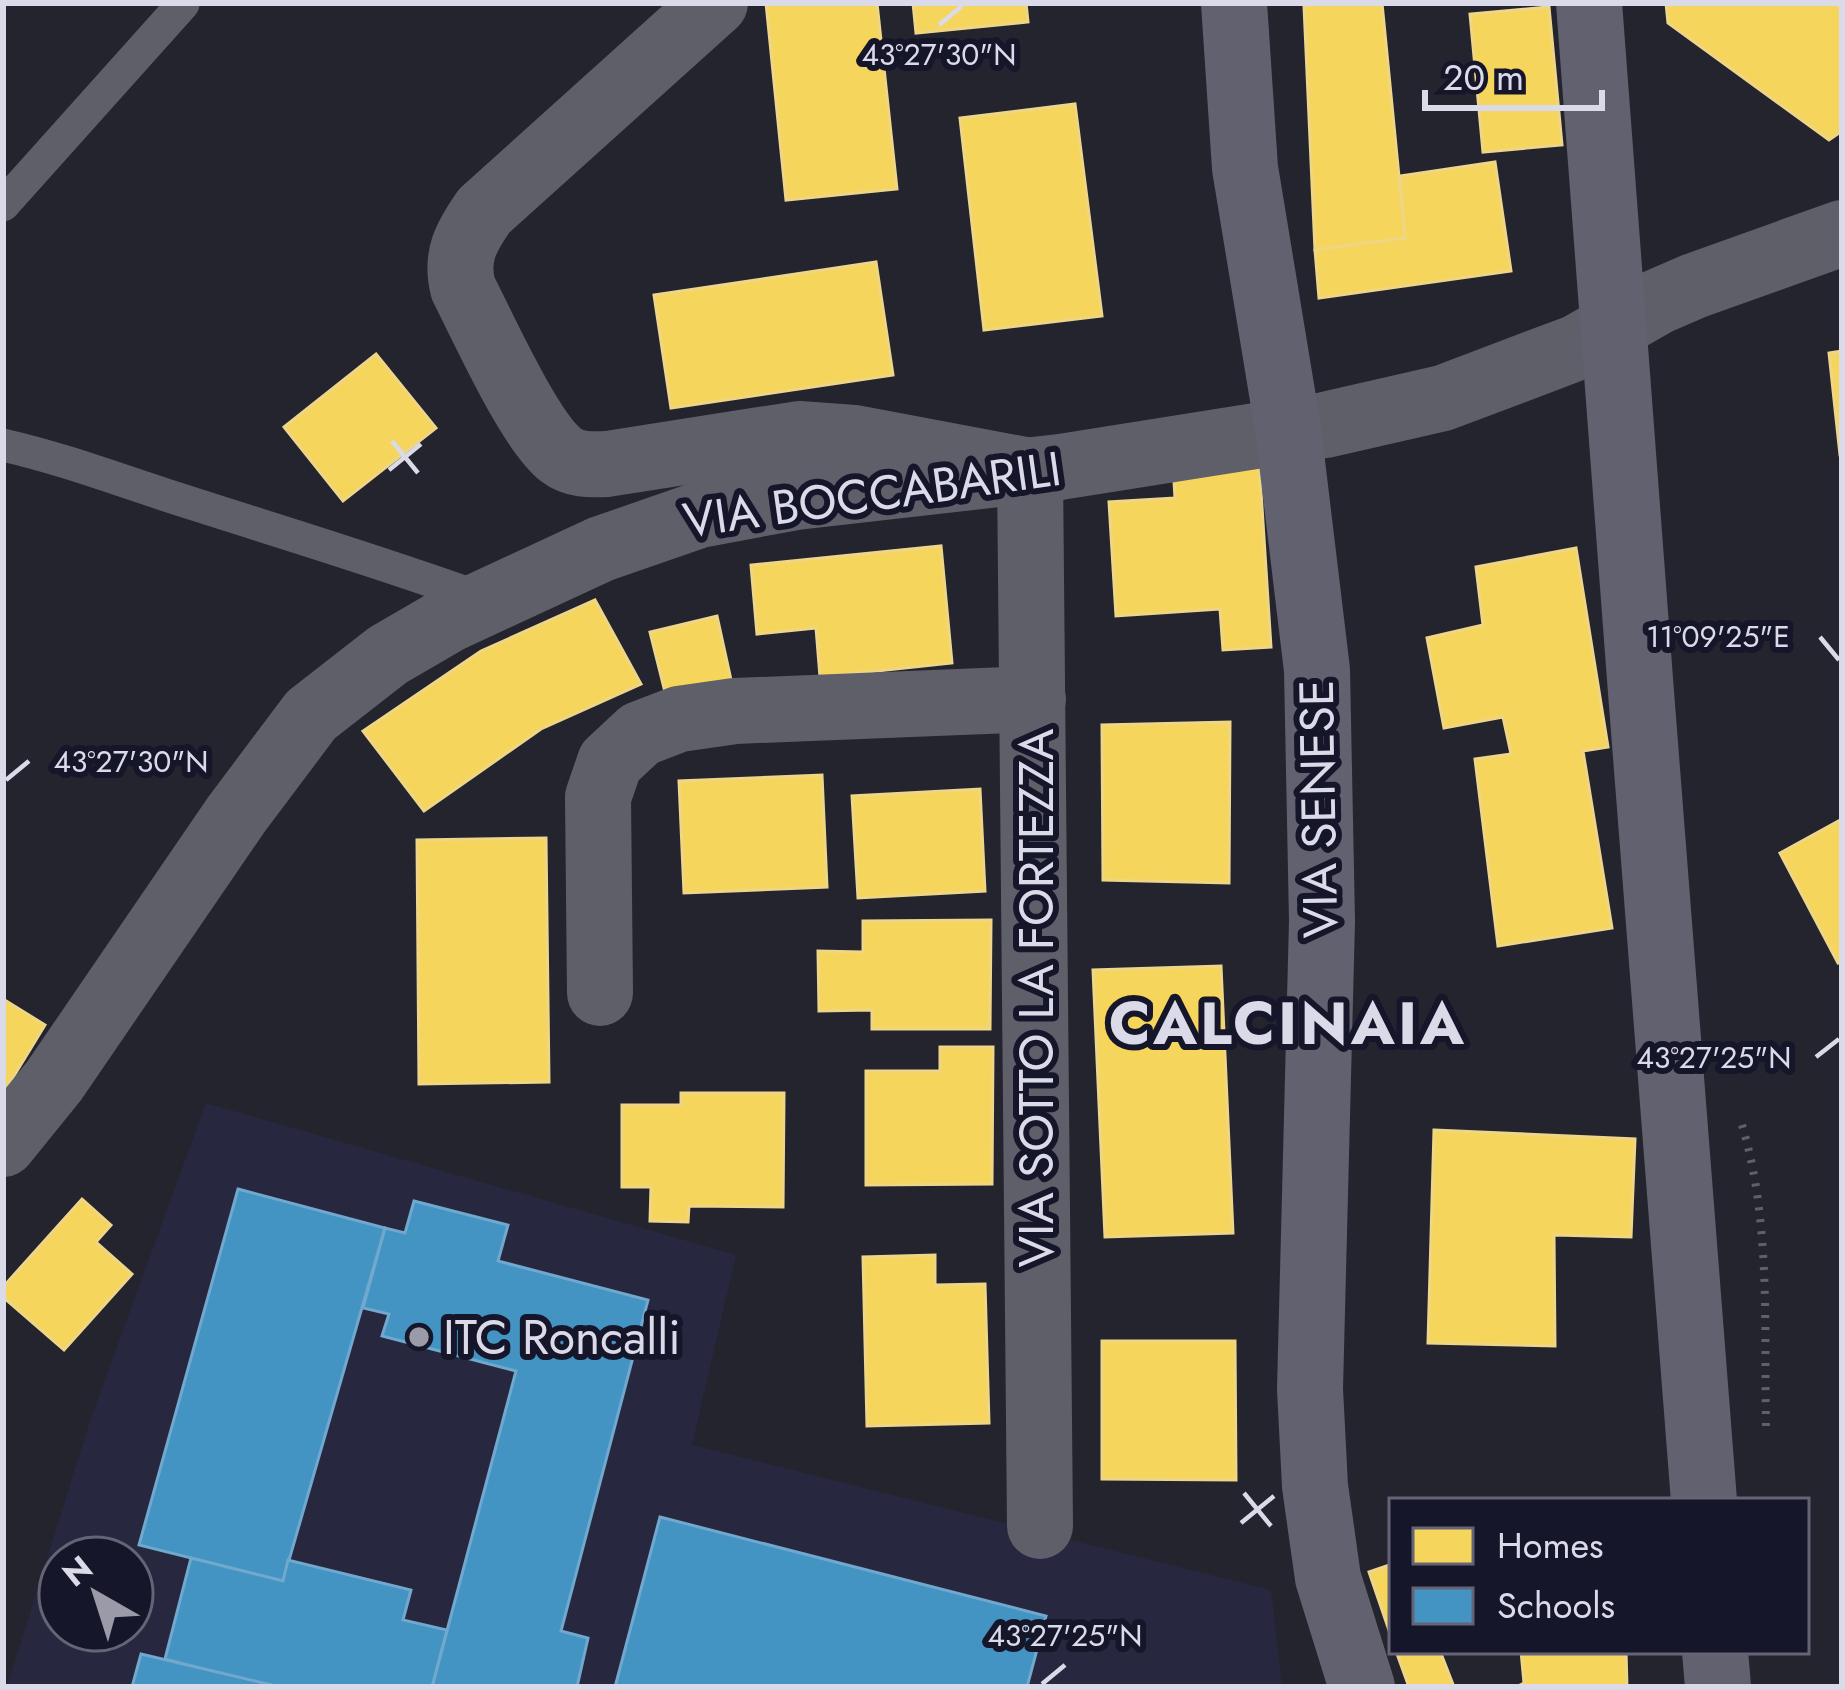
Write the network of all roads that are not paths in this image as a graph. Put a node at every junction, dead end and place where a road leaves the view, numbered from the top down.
1 (716, 3) edge
2 (1234, 3) edge
3 (1589, 3) edge
4 (183, 4) edge
5 (3, 205) edge
6 (1842, 233) edge
7 (1612, 327) junction
8 (1288, 429) junction
9 (3, 445) edge
10 (1030, 471) junction
11 (488, 600) junction
12 (1033, 699) junction
13 (600, 993) dead end
14 (3, 1144) edge
15 (1704, 1498) edge
16 (1040, 1526) dead end
17 (1715, 1654) edge
18 (1362, 1687) edge
19 (1718, 1687) edge

1 - 10 street
2 - 8 main road, VIA SENESE
3 - 7 main road
4 - 5 lane
6 - 7 street, VIA BOCCABARILI
7 - 8 street, VIA BOCCABARILI
7 - 15 main road
8 - 10 street, VIA BOCCABARILI
8 - 18 main road, VIA SENESE
9 - 11 lane
10 - 11 street, VIA BOCCABARILI
10 - 12 street, VIA SOTTO LA FORTEZZA
11 - 14 street, VIA BOCCABARILI
12 - 13 street
12 - 16 street, VIA SOTTO LA FORTEZZA
17 - 19 main road

